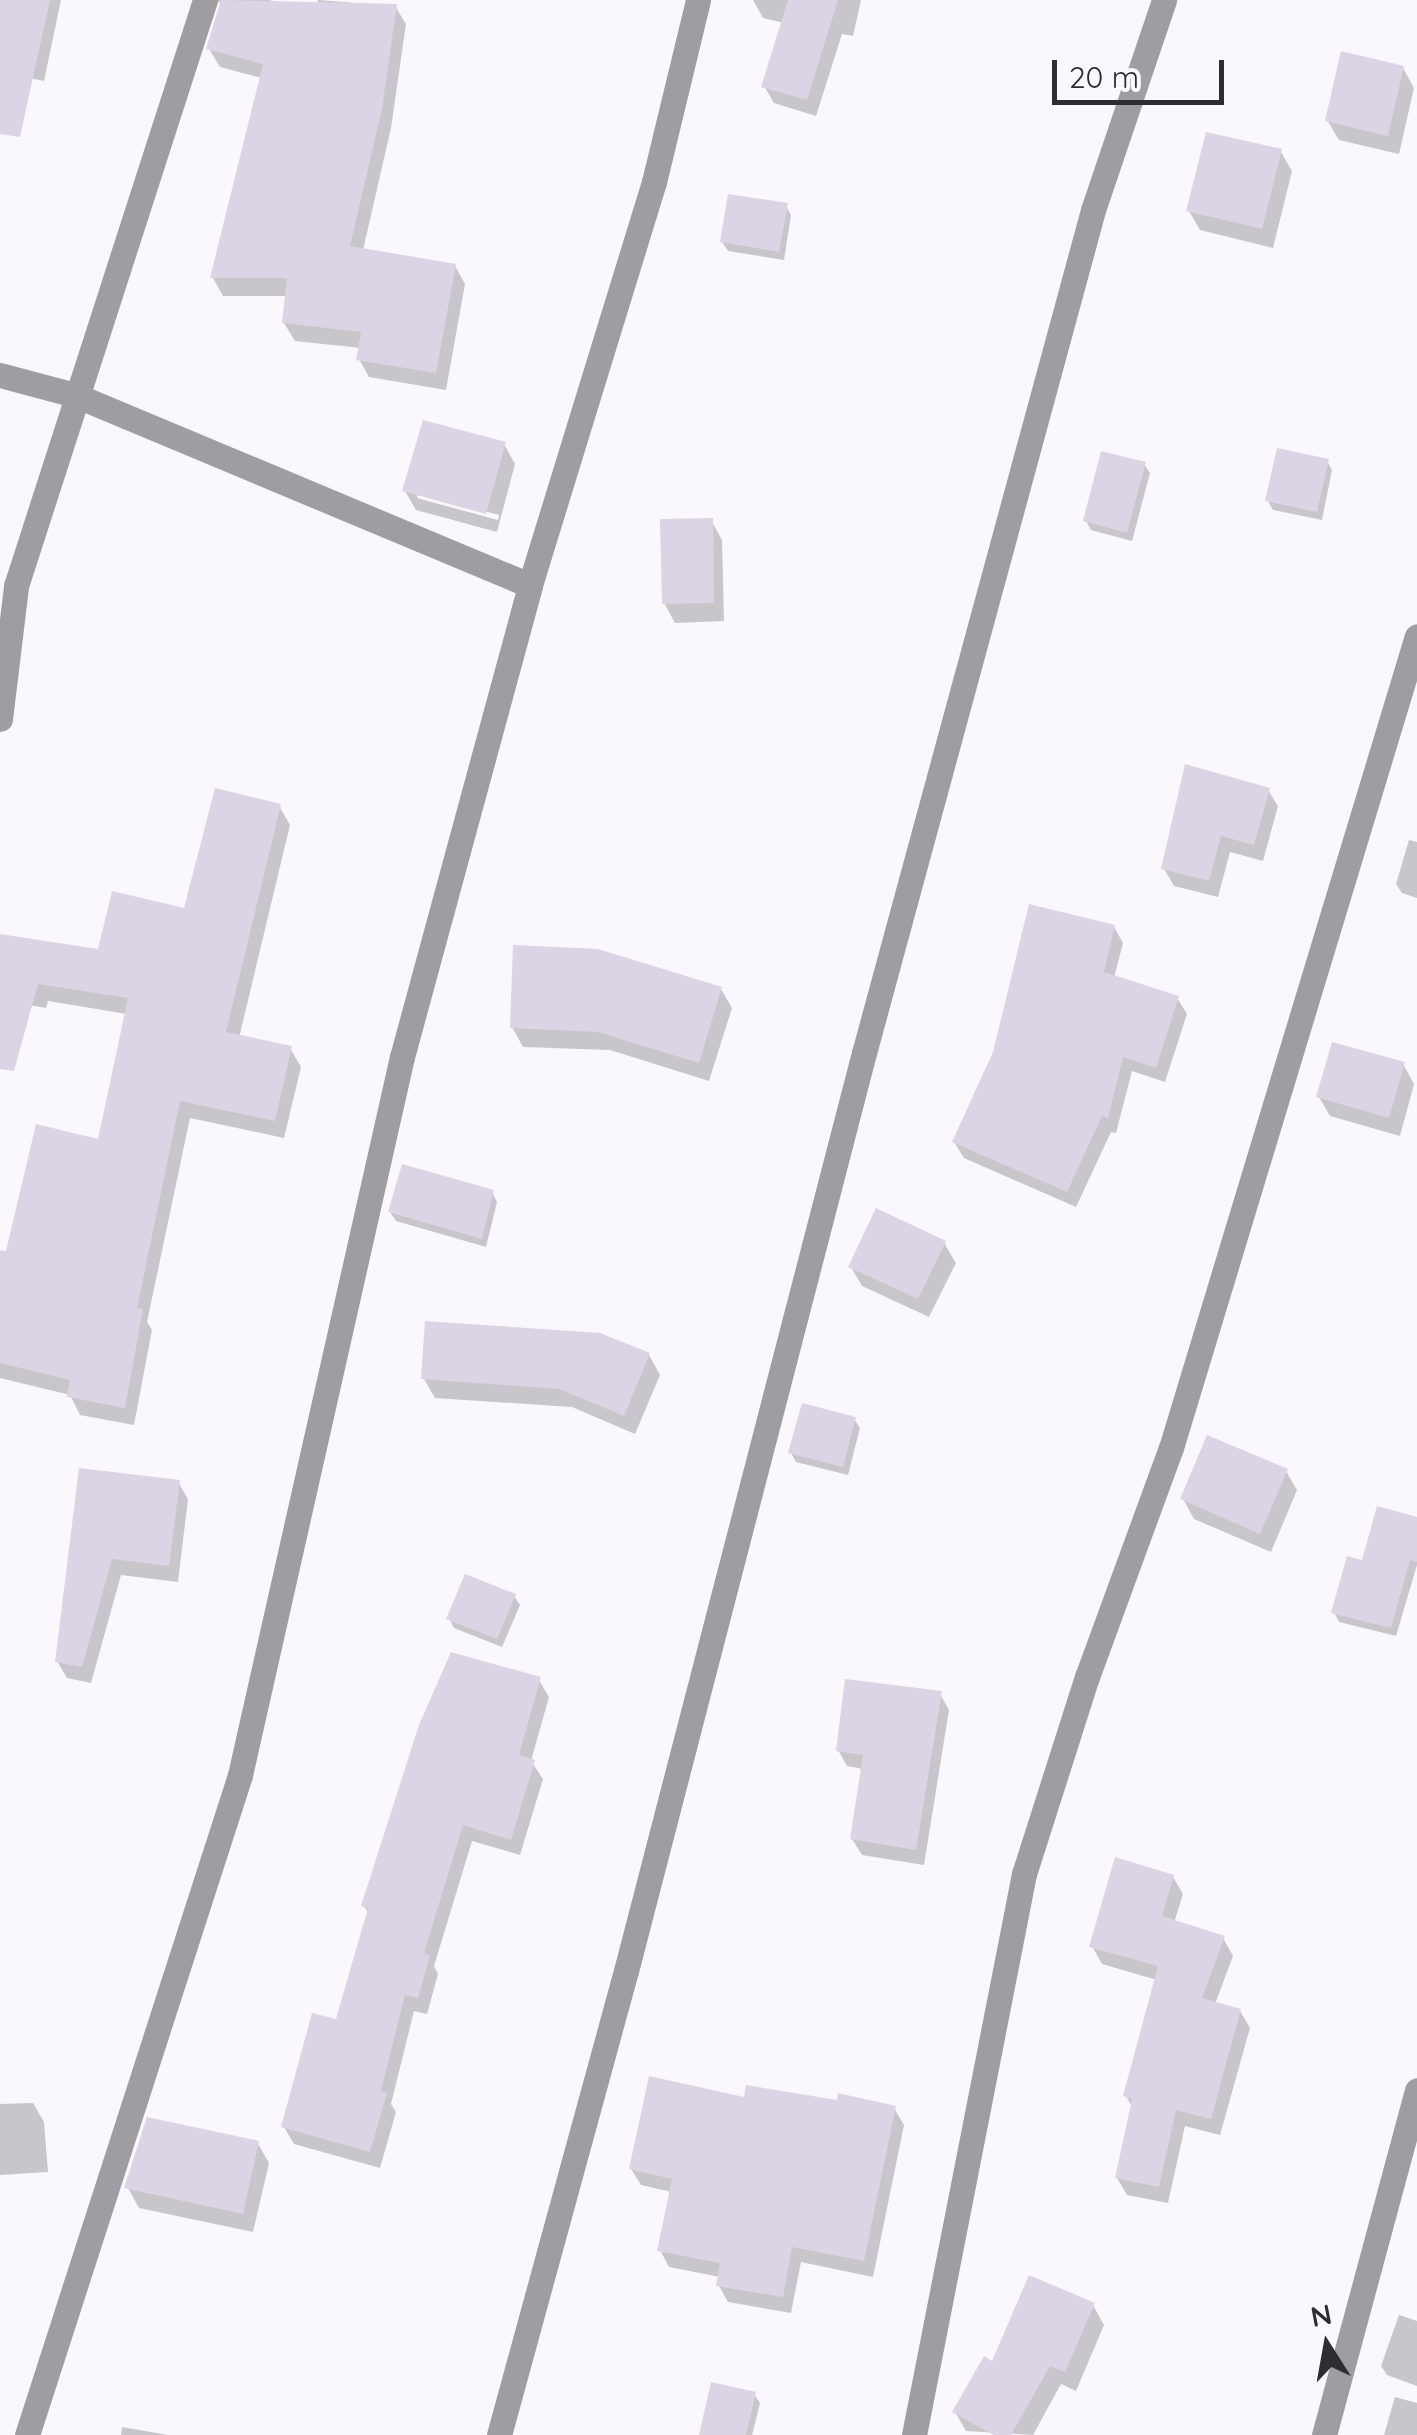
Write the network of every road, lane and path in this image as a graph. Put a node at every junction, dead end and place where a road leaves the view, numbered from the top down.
1 (205, 0) edge
2 (698, 0) edge
3 (1164, 0) edge
4 (0, 374) edge
5 (75, 395) junction
6 (530, 584) junction
7 (1417, 636) edge
8 (0, 720) edge
9 (1417, 2090) edge
10 (27, 2435) edge
11 (499, 2435) edge
12 (914, 2435) edge
13 (1324, 2435) edge

1 - 5 street
2 - 6 street
3 - 11 street
4 - 5 street
5 - 6 street
5 - 8 street
6 - 10 street
7 - 12 street
9 - 13 street

